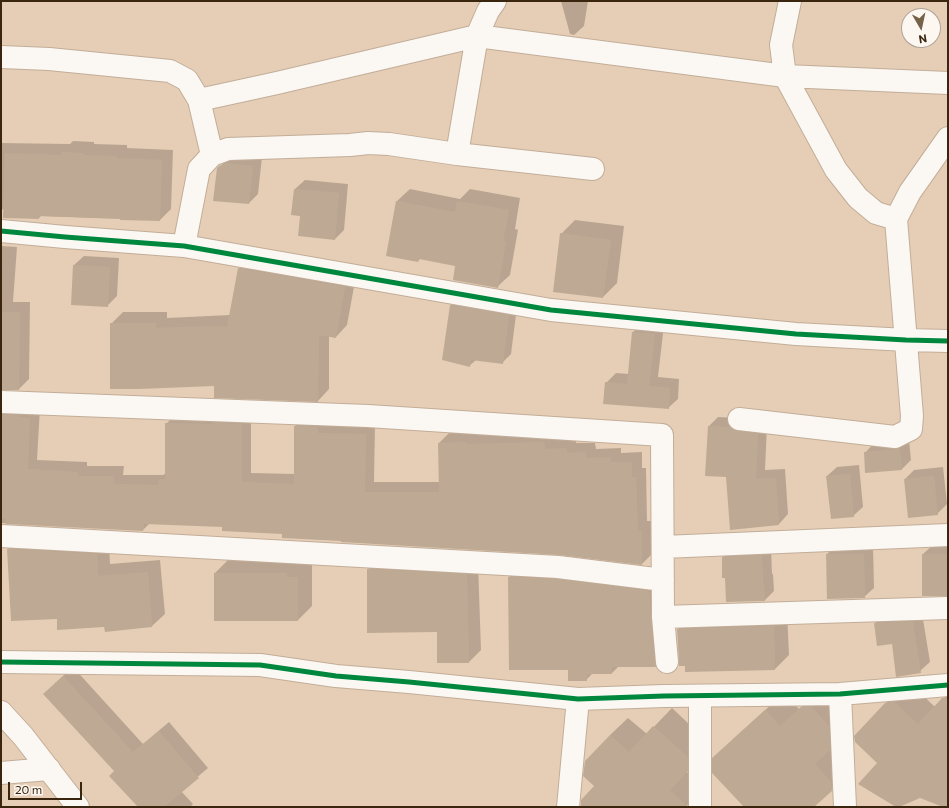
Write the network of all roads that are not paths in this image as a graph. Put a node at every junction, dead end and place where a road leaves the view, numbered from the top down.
1 (495, 1) edge
2 (790, 1) edge
3 (477, 36) junction
4 (1, 57) edge
5 (785, 76) junction
6 (948, 83) edge
7 (199, 100) junction
8 (948, 138) edge
9 (457, 154) junction
10 (212, 155) junction
11 (593, 169) dead end
12 (896, 219) junction
13 (1, 231) edge
14 (184, 246) junction
15 (906, 340) junction
16 (948, 341) edge
17 (1, 402) edge
18 (739, 419) dead end
19 (948, 535) edge
20 (1, 536) edge
21 (663, 547) junction
22 (663, 580) junction
23 (948, 608) edge
24 (663, 617) junction
25 (1, 662) edge
26 (666, 662) dead end
27 (948, 685) edge
28 (840, 694) junction
29 (700, 696) junction
30 (578, 699) junction
31 (1, 712) edge
32 (49, 769) junction
33 (1, 773) edge
34 (78, 807) edge
35 (568, 807) edge
36 (700, 807) edge
37 (845, 807) edge

1 - 3 street
2 - 5 street
3 - 5 street
3 - 7 street
3 - 9 street
4 - 7 street
5 - 6 street
5 - 12 street
7 - 10 street
8 - 12 street
9 - 10 street
9 - 11 street
10 - 14 street
12 - 15 street
13 - 14 street
14 - 15 street
15 - 16 street
15 - 18 street
17 - 21 street
19 - 21 street
20 - 22 street
21 - 22 street
22 - 24 street
23 - 24 street
24 - 26 street
25 - 30 street
27 - 28 street
28 - 29 street
28 - 37 street
29 - 30 street
29 - 36 street
30 - 35 street
31 - 32 street
32 - 33 street
32 - 34 street

